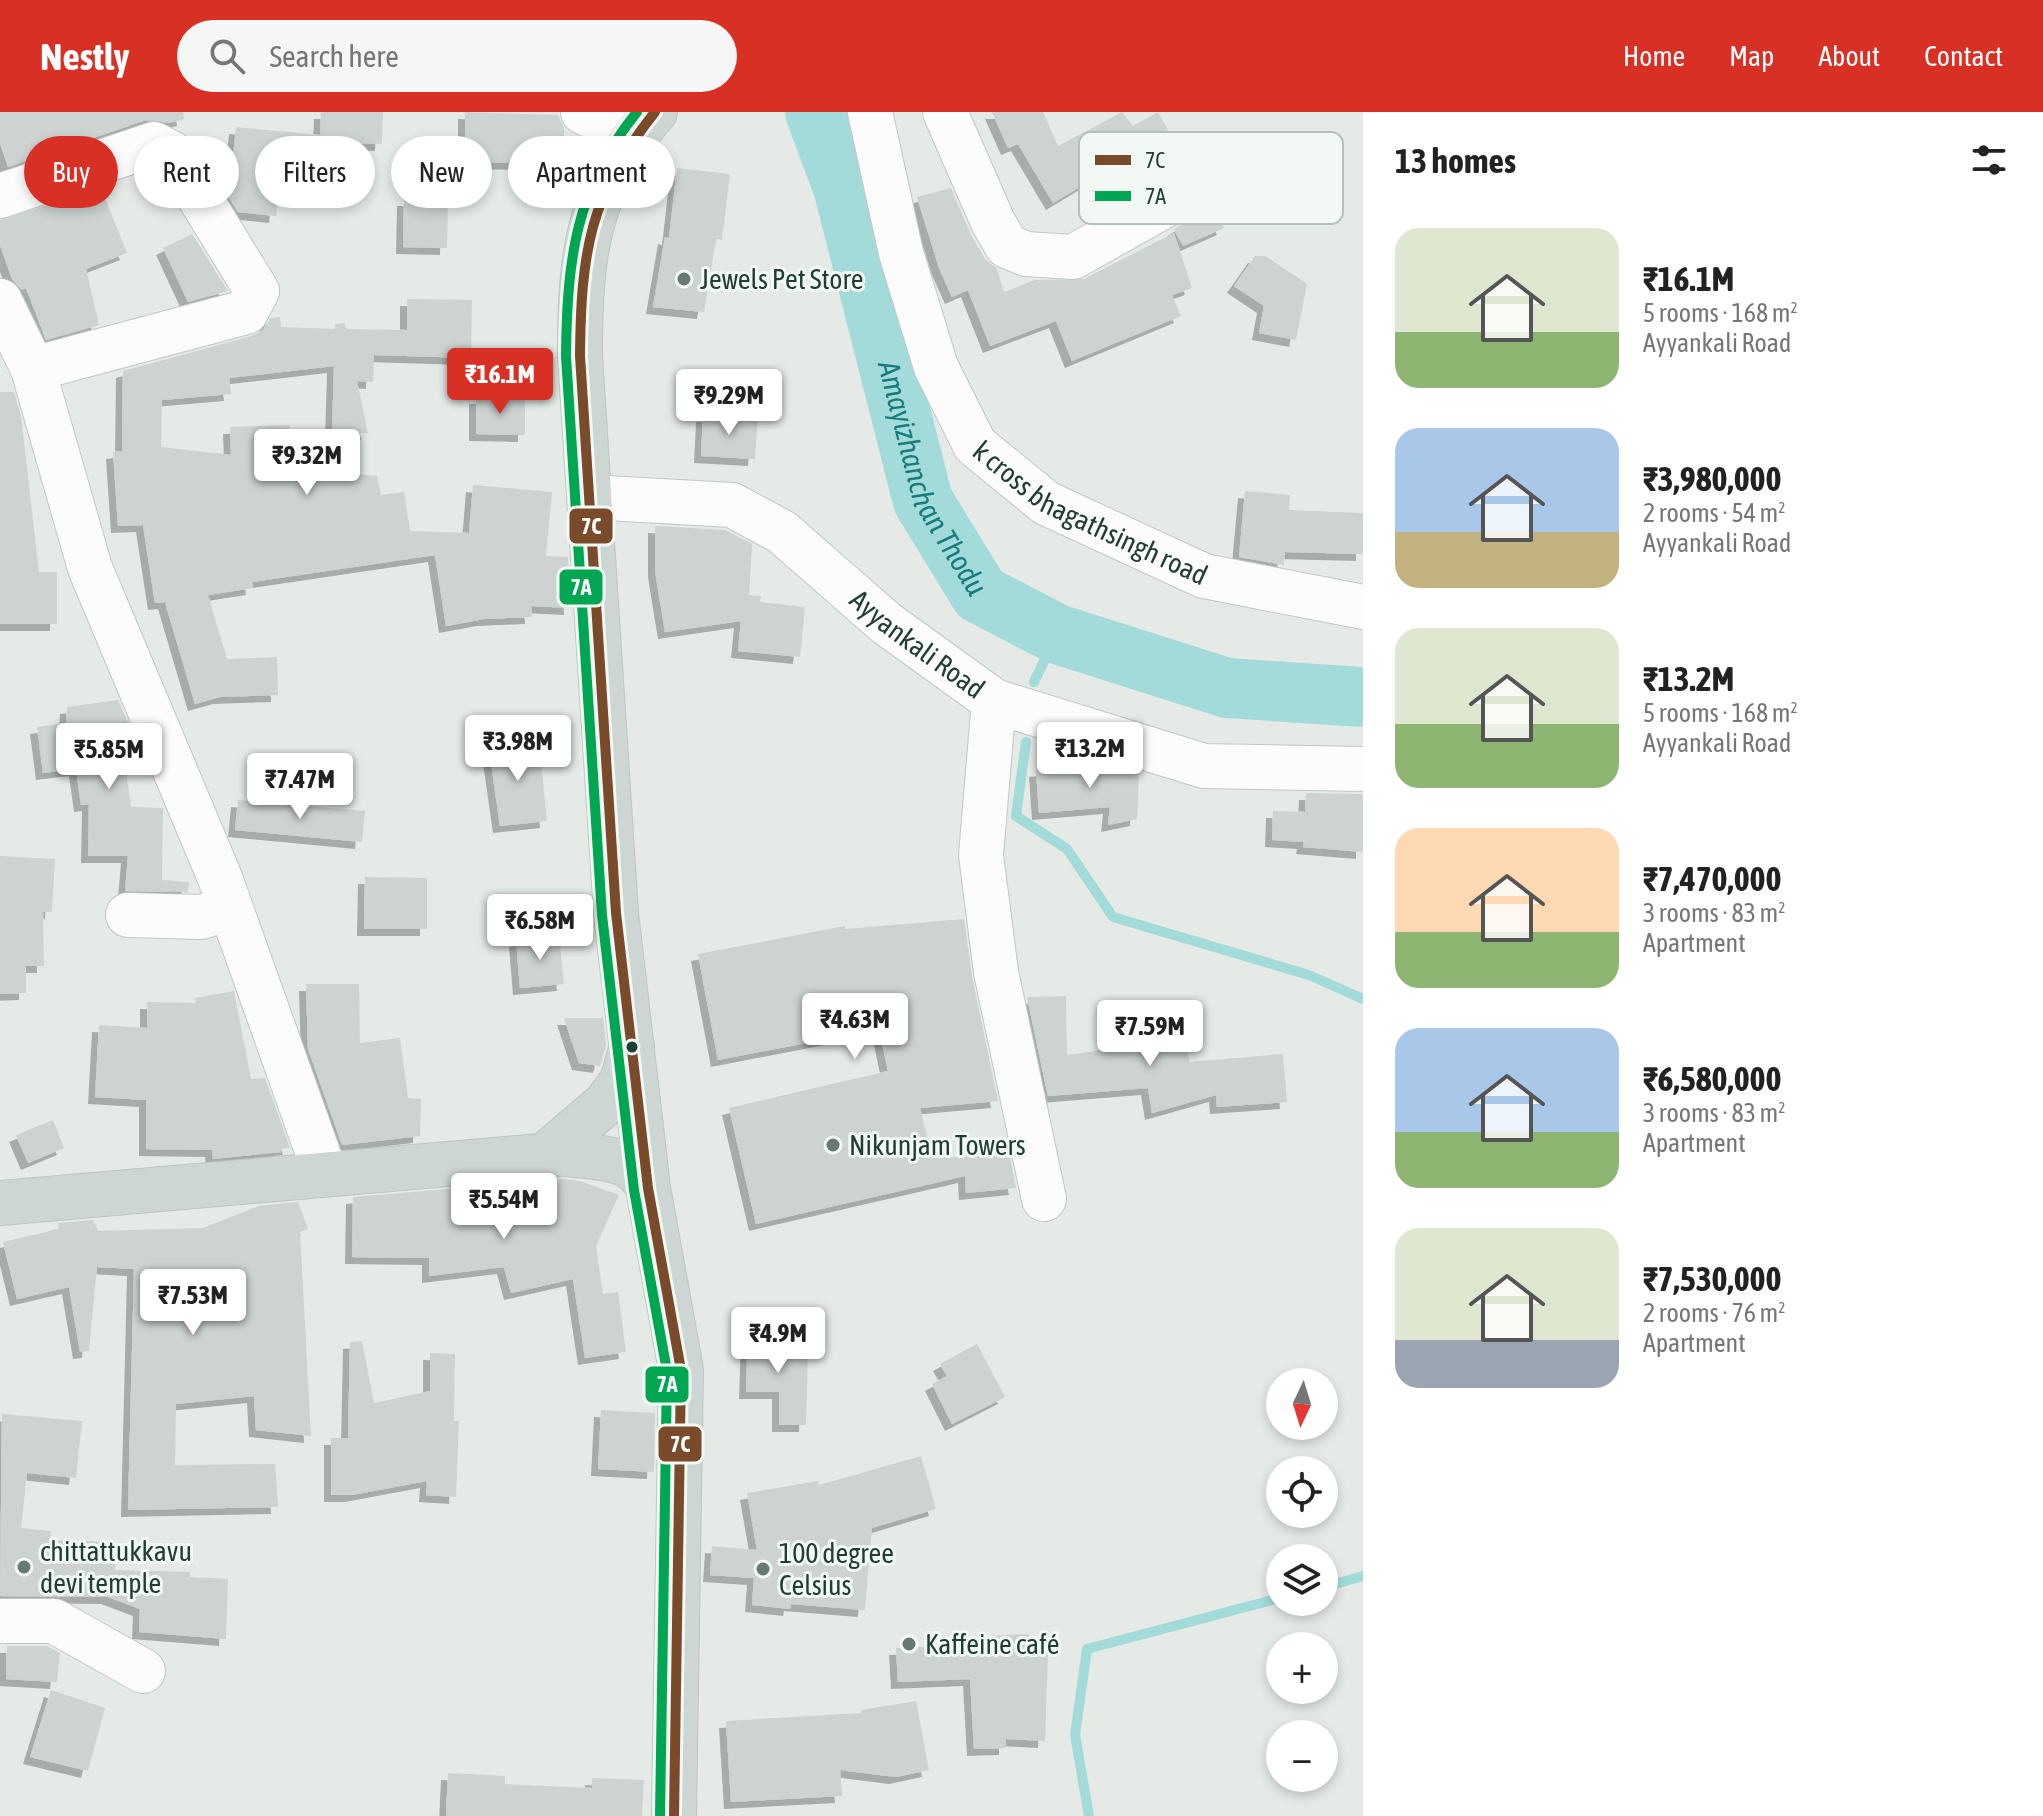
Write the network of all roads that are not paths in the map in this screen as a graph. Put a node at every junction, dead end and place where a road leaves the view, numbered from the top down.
1 (583, 112) edge
2 (870, 112) edge
3 (945, 112) edge
4 (634, 120) edge
5 (0, 196) edge
6 (1132, 224) edge
7 (0, 301) edge
8 (33, 369) junction
9 (589, 497) junction
10 (1363, 607) edge
11 (994, 701) junction
12 (1363, 769) edge
13 (230, 908) junction
14 (128, 915) dead end
15 (633, 1040) junction
16 (544, 1156) junction
17 (325, 1173) junction
18 (648, 1188) junction
19 (1044, 1199) dead end
20 (0, 1203) edge
21 (0, 1621) edge
22 (143, 1671) dead end
23 (674, 1816) edge

1 - 4 street
2 - 10 street, k cross bhagathsingh road
3 - 6 street
4 - 9 main road
5 - 8 street
7 - 8 street
8 - 13 street
9 - 11 street, Ayyankali Road
9 - 15 main road
11 - 12 street, Ayyankali Road
11 - 19 street
13 - 14 street
13 - 17 street
15 - 16 main road
15 - 18 main road
16 - 17 main road
16 - 18 main road
17 - 20 main road
18 - 23 main road
21 - 22 street

